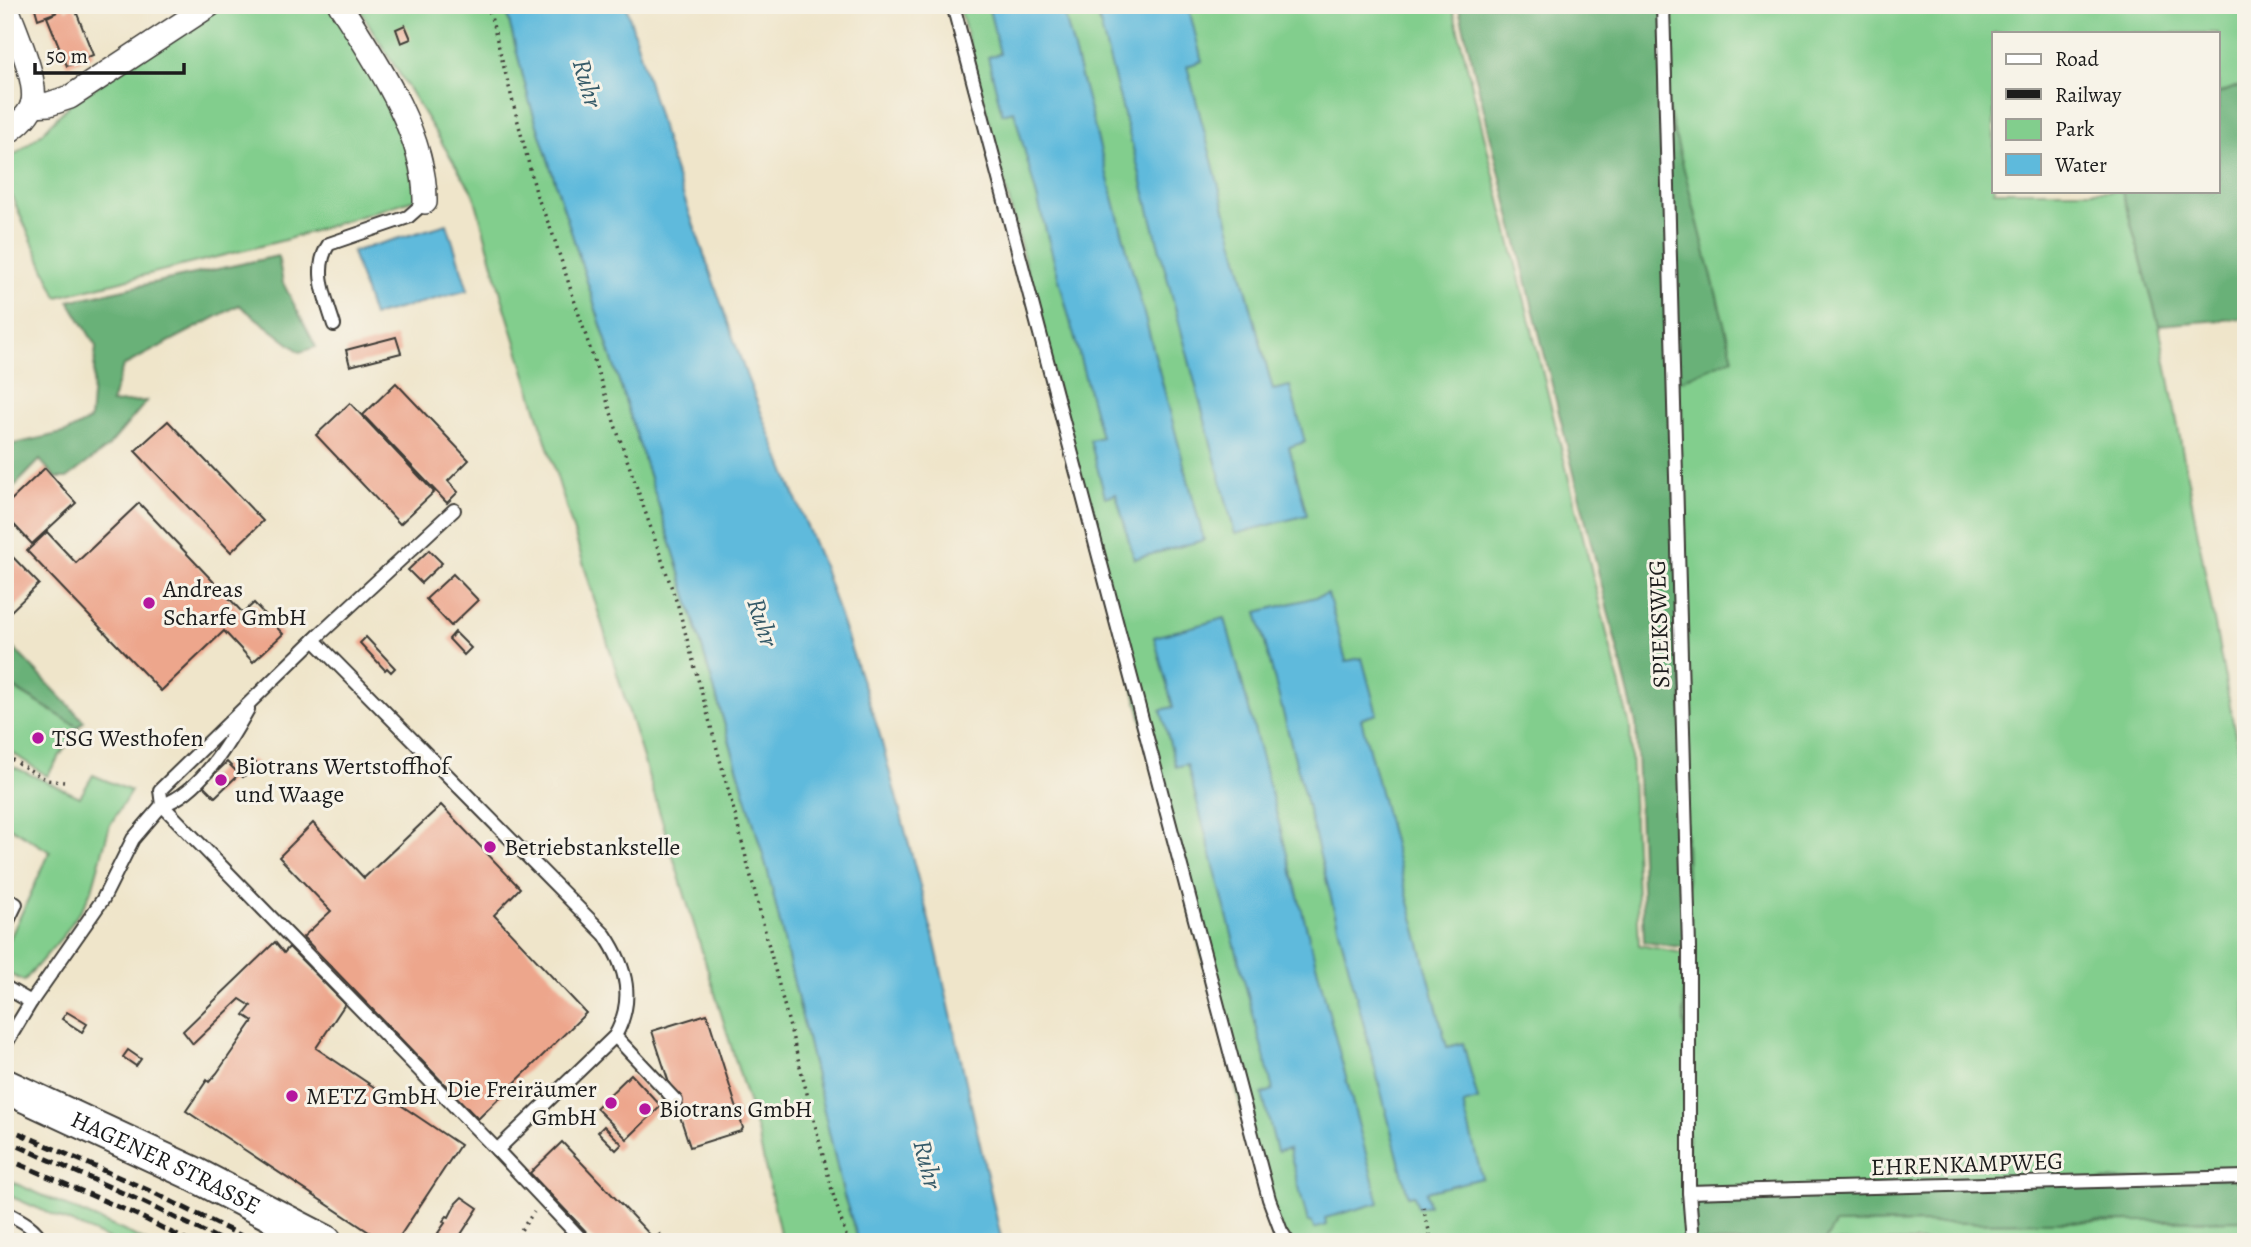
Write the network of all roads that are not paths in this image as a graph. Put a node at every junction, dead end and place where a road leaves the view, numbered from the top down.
1 (6, 5) edge
2 (211, 5) edge
3 (340, 5) edge
4 (953, 5) edge
5 (1663, 5) edge
6 (32, 106) junction
7 (5, 134) edge
8 (425, 202) joint
9 (334, 325) dead end
10 (454, 510) dead end
11 (314, 640) junction
12 (256, 696) junction
13 (225, 726) junction
14 (217, 752) junction
15 (162, 806) junction
16 (5, 898) edge
17 (5, 927) edge
18 (5, 987) edge
19 (32, 1002) junction
20 (615, 1036) junction
21 (5, 1045) edge
22 (5, 1086) edge
23 (676, 1101) dead end
24 (497, 1150) junction
25 (2246, 1177) edge
26 (1689, 1192) junction
27 (5, 1212) edge
28 (42, 1242) edge
29 (325, 1242) edge
30 (584, 1242) edge
31 (1288, 1242) edge
32 (1693, 1242) edge

1 - 6 street
2 - 6 street
3 - 8 street
4 - 31 lane
5 - 26 lane, SPIEKSWEG
6 - 7 street
8 - 9 lane
10 - 11 lane
11 - 12 lane
11 - 20 lane
12 - 13 lane
12 - 14 lane
13 - 14 lane
13 - 15 lane
14 - 15 lane
15 - 19 lane
15 - 24 lane
16 - 17 lane
18 - 19 lane
19 - 21 lane
20 - 23 lane
20 - 24 lane
22 - 29 main road, HAGENER STRASSE
24 - 30 lane
25 - 26 lane, EHRENKAMPWEG
26 - 32 lane, SPIEKSWEG
27 - 28 lane

